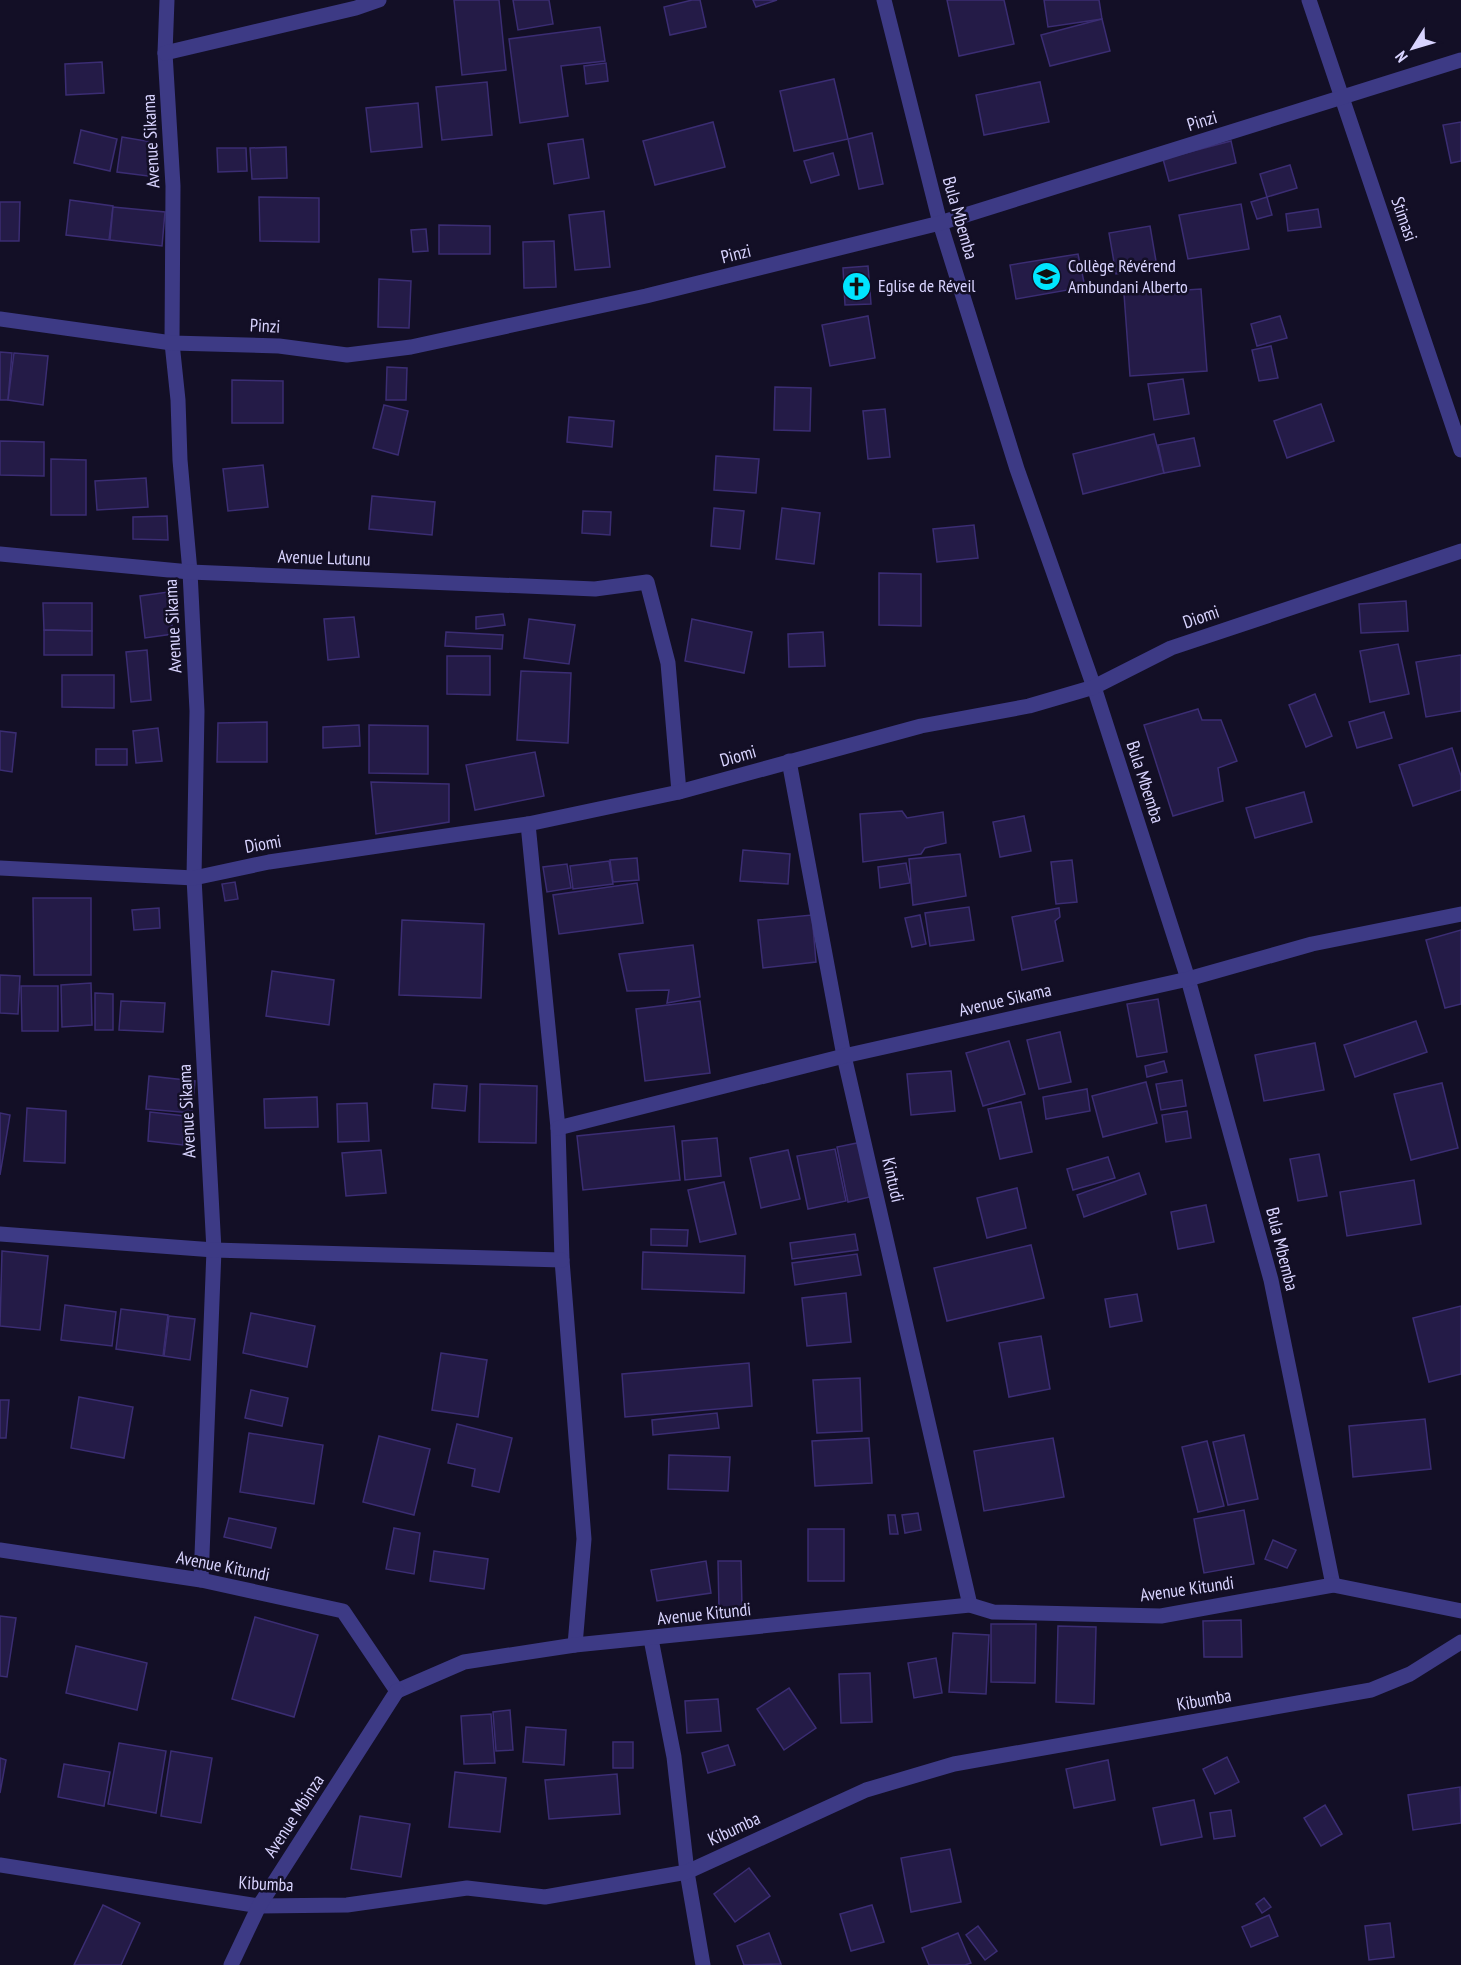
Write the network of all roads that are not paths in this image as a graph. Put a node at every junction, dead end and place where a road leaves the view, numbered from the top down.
1 (167, 0) edge
2 (379, 0) edge
3 (884, 0) edge
4 (1310, 0) edge
5 (165, 53) junction
6 (1461, 60) edge
7 (1343, 98) junction
8 (940, 223) junction
9 (0, 319) edge
10 (172, 343) junction
11 (1461, 450) edge
12 (1461, 551) edge
13 (0, 554) edge
14 (190, 572) junction
15 (1094, 687) junction
16 (789, 761) junction
17 (679, 792) junction
18 (528, 824) junction
19 (0, 868) edge
20 (194, 878) junction
21 (1461, 914) edge
22 (1188, 980) junction
23 (844, 1056) junction
24 (558, 1128) junction
25 (0, 1234) edge
26 (214, 1250) junction
27 (562, 1260) junction
28 (0, 1550) edge
29 (201, 1580) junction
30 (1333, 1585) junction
31 (970, 1605) junction
32 (1461, 1611) edge
33 (651, 1639) junction
34 (1461, 1642) edge
35 (575, 1645) junction
36 (397, 1691) junction
37 (0, 1865) edge
38 (687, 1872) junction
39 (260, 1906) junction
40 (231, 1965) edge
41 (703, 1965) edge

1 - 5 street, Avenue Sikama
2 - 5 street
3 - 8 street, Bula Mbemba
4 - 7 street, Stimasi
5 - 10 street, Avenue Sikama
6 - 7 street, Pinzi
7 - 8 street, Pinzi
7 - 11 street, Stimasi
8 - 10 street, Pinzi
8 - 15 street, Bula Mbemba
9 - 10 street, Pinzi
10 - 14 street, Avenue Sikama
12 - 15 street, Diomi
13 - 14 street, Avenue Lutunu
14 - 17 street, Avenue Lutunu
14 - 20 street, Avenue Sikama
15 - 16 street, Diomi
15 - 22 street, Bula Mbemba
16 - 17 street, Diomi
16 - 23 street, Kintudi
17 - 18 street, Diomi
18 - 20 street, Diomi
18 - 24 street
19 - 20 street, Diomi
20 - 26 street, Avenue Sikama
21 - 22 street, Avenue Sikama
22 - 23 street, Avenue Sikama
22 - 30 street, Bula Mbemba
23 - 24 street, Avenue Sikama
23 - 31 street, Kintudi
24 - 27 street
25 - 26 street
26 - 27 street
26 - 29 street, Avenue Sikama
27 - 35 street
28 - 29 street, Avenue Kitundi
29 - 36 street, Avenue Kitundi
30 - 31 street, Avenue Kitundi
30 - 32 street, Avenue Kitundi
31 - 33 street, Avenue Kitundi
33 - 35 street, Avenue Kitundi
33 - 38 street
34 - 38 street, Kibumba
35 - 36 street, Avenue Kitundi
36 - 39 street, Avenue Mbinza
37 - 39 street, Kibumba
38 - 39 street, Kibumba
38 - 41 street
39 - 40 street, Avenue Mbinza

